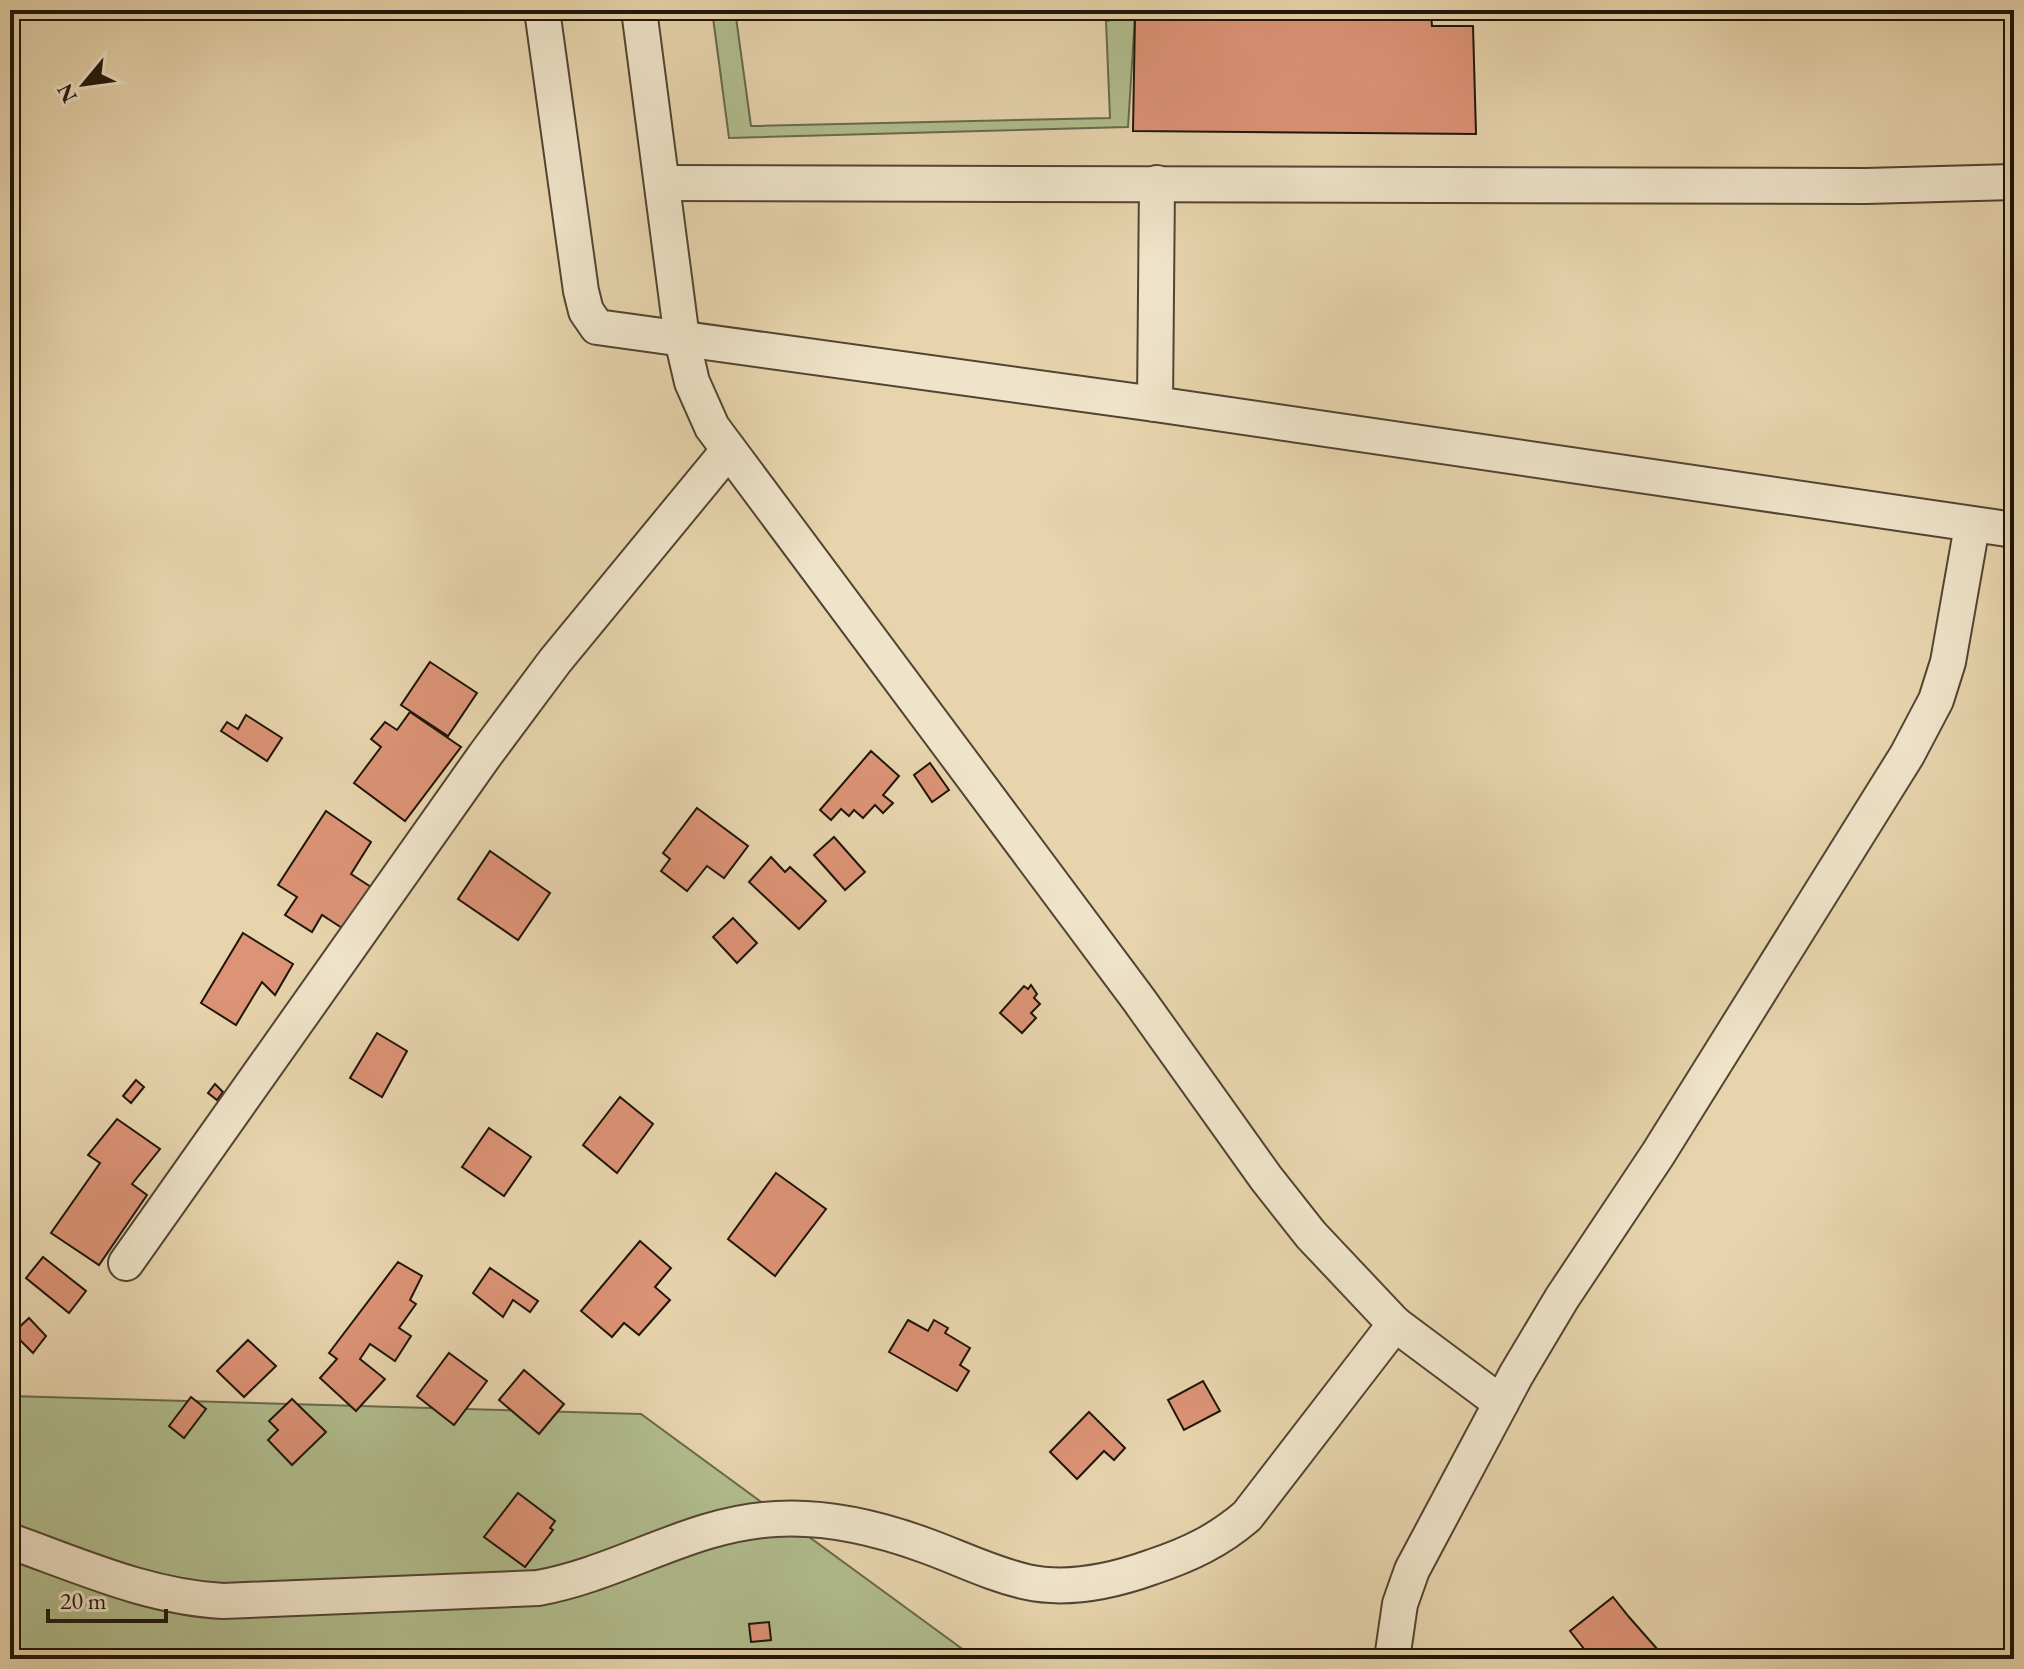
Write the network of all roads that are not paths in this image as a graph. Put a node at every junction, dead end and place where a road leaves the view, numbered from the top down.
1 (542, 10) edge
2 (639, 10) edge
3 (2014, 182) edge
4 (662, 183) junction
5 (1157, 183) junction
6 (682, 339) junction
7 (1155, 404) junction
8 (727, 452) junction
9 (1972, 526) junction
10 (2014, 530) edge
11 (126, 1263) dead end
12 (1395, 1324) junction
13 (1501, 1403) junction
14 (10, 1541) edge
15 (1392, 1659) edge

1 - 6 street
2 - 4 street
3 - 5 street
4 - 5 street
4 - 6 street
5 - 7 street
6 - 7 street
6 - 8 street
7 - 9 street
8 - 11 street
8 - 12 street
9 - 10 street
9 - 13 street
12 - 13 street
12 - 14 street
13 - 15 street

